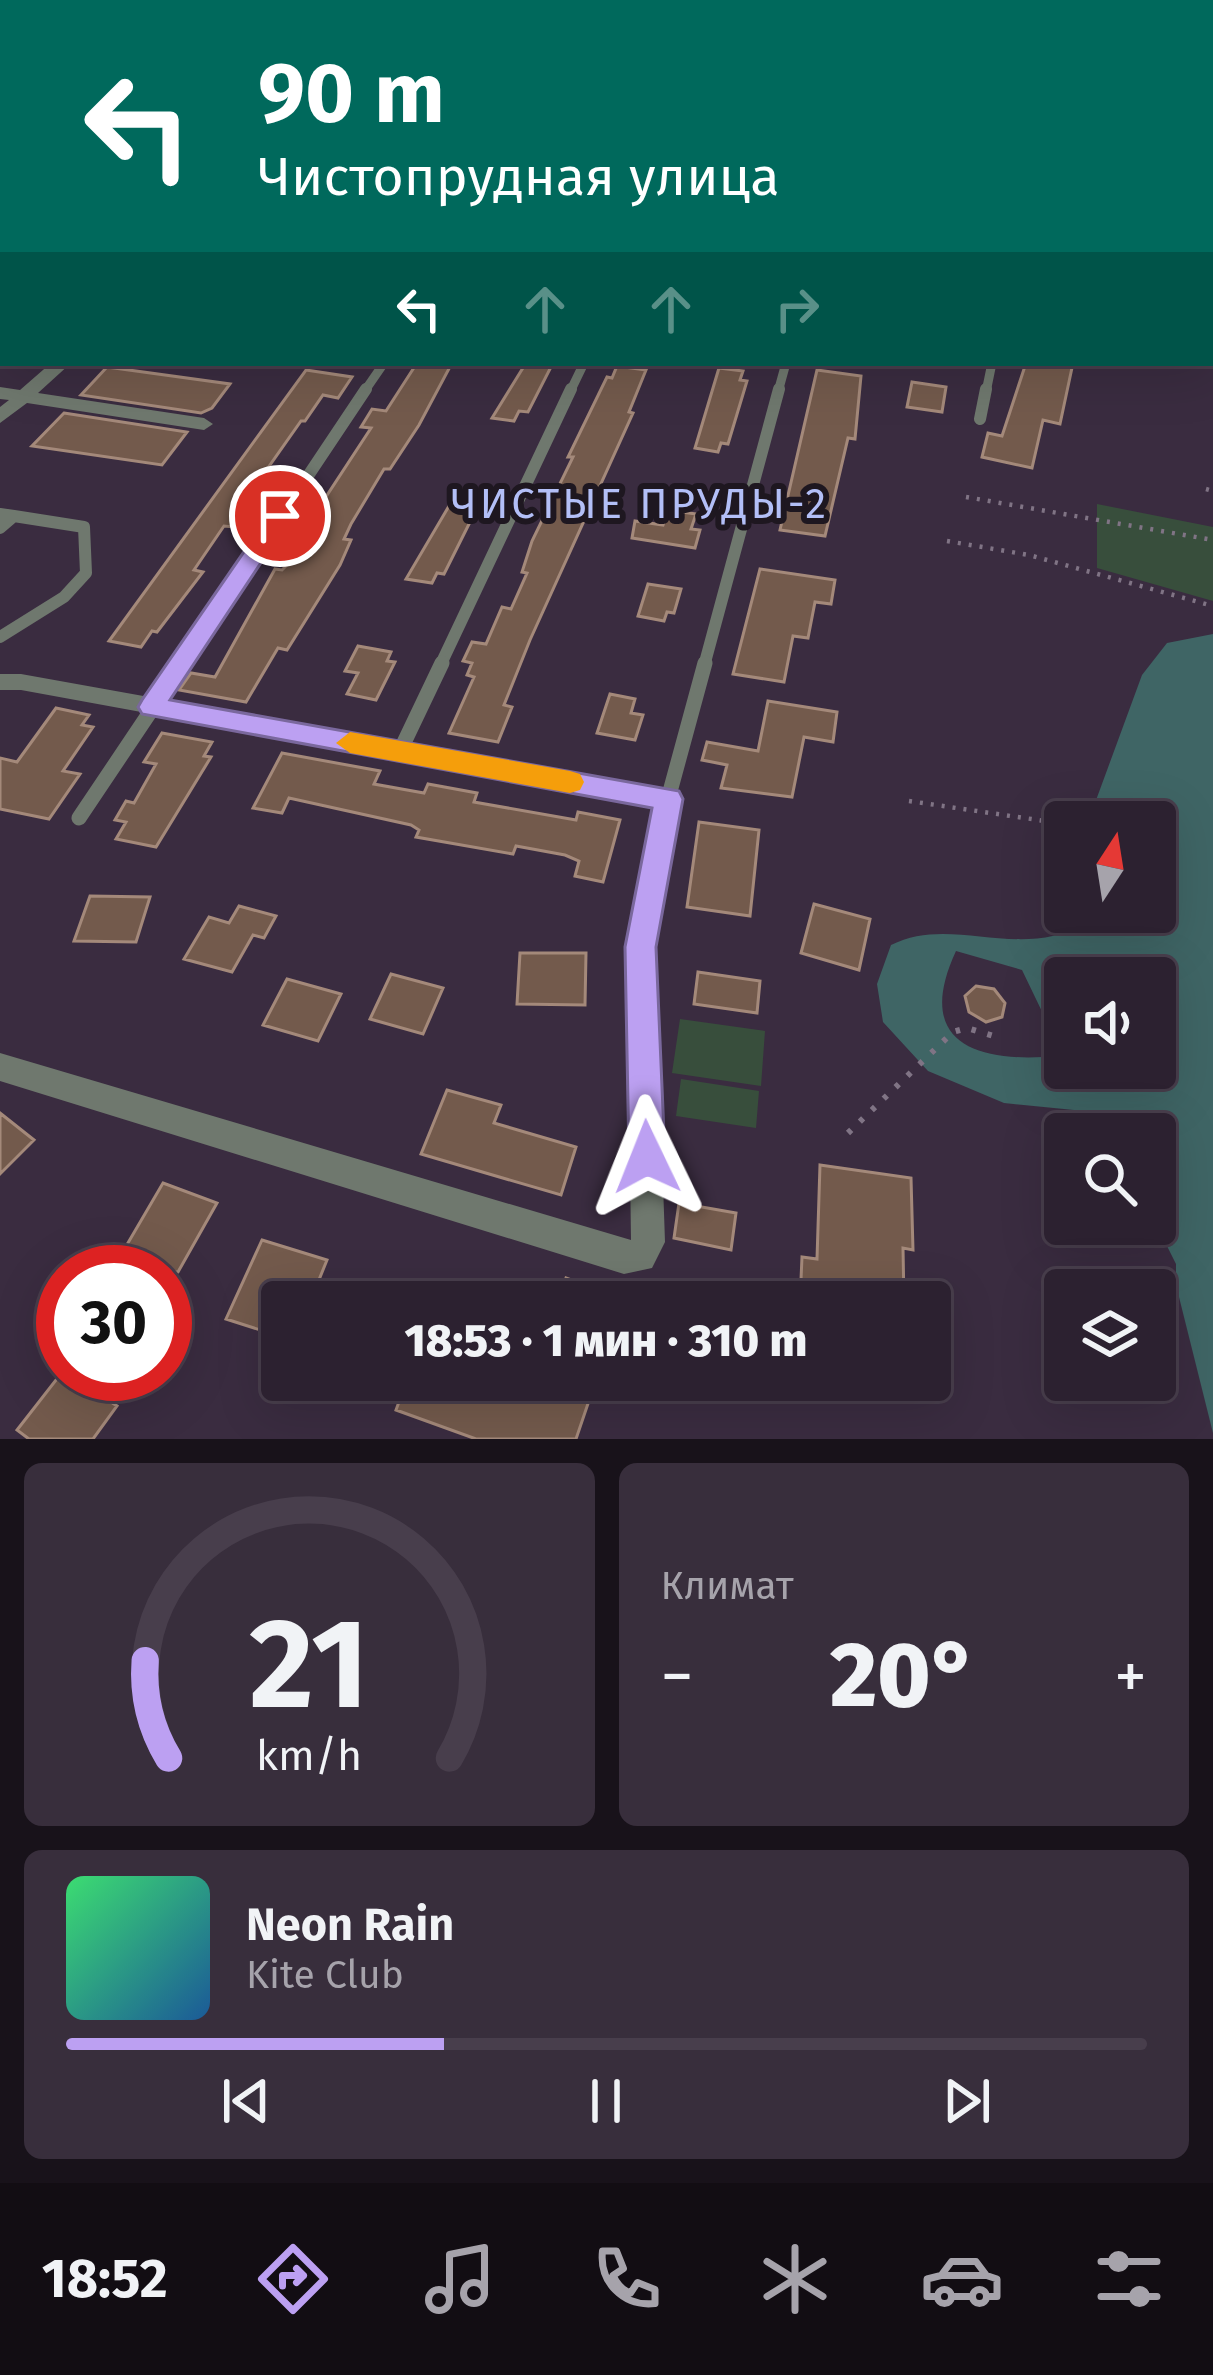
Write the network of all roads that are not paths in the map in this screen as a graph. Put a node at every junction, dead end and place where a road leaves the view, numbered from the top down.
1 (59, 366) edge
2 (382, 366) edge
3 (583, 366) edge
4 (786, 366) edge
5 (991, 366) edge
6 (0, 393) edge
7 (27, 398) junction
8 (0, 417) edge
9 (980, 419) dead end
10 (204, 424) dead end
11 (7, 515) edge
12 (0, 528) edge
13 (0, 637) edge
14 (0, 682) edge
15 (152, 707) junction
16 (400, 751) junction
17 (668, 799) junction
18 (79, 818) dead end
19 (0, 1067) edge

1 - 7 street
2 - 15 lane
3 - 16 lane
4 - 17 lane
5 - 9 lane
6 - 7 street
7 - 8 street
7 - 10 street
11 - 12 lane
11 - 13 lane
14 - 15 street
15 - 16 street
15 - 18 lane
16 - 17 street
17 - 19 street

